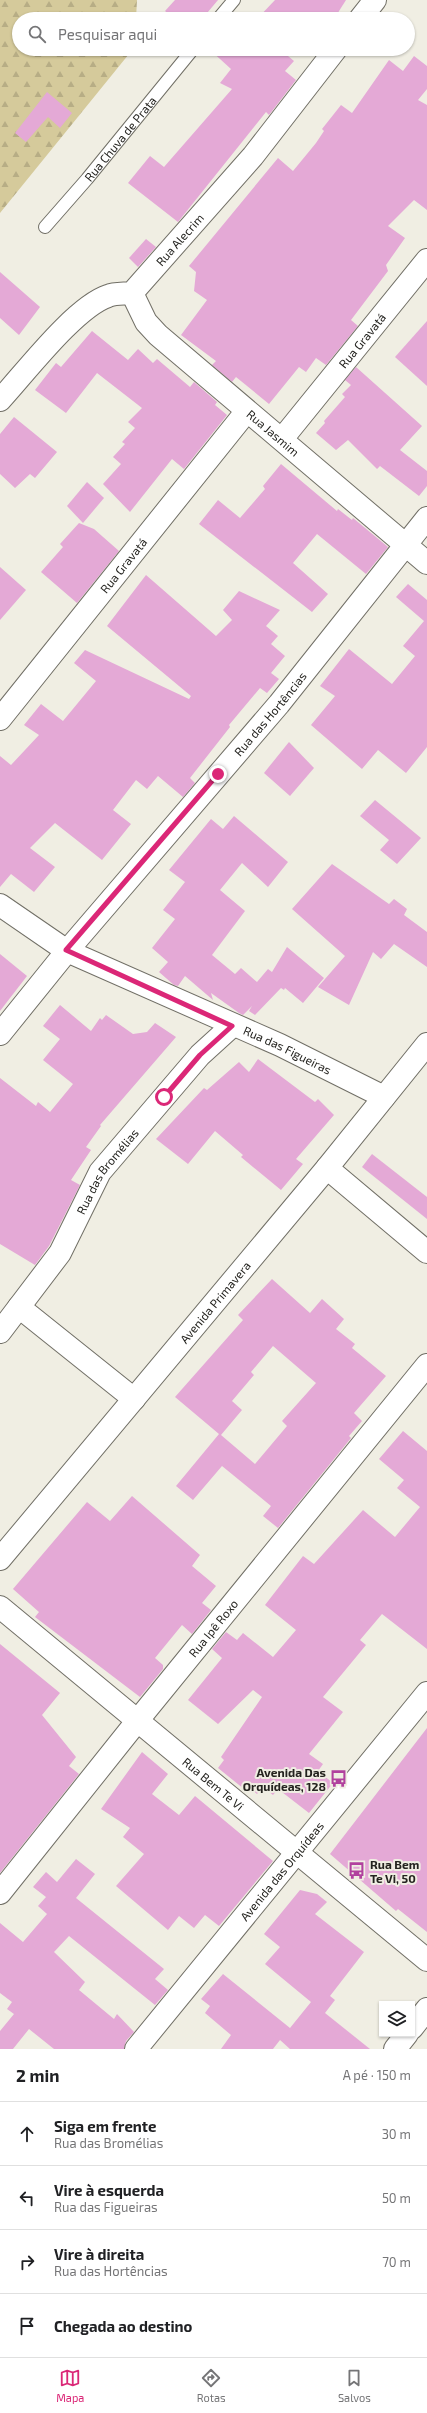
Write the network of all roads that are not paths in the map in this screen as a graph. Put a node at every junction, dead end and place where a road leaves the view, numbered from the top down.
1 (234, 0) edge
2 (375, 0) edge
3 (224, 12) edge
4 (366, 12) edge
5 (187, 56) edge
6 (331, 56) edge
7 (46, 227) dead end
8 (427, 260) edge
9 (132, 293) junction
10 (0, 400) edge
11 (246, 412) junction
12 (282, 439) junction
13 (427, 518) edge
14 (406, 545) junction
15 (427, 563) edge
16 (0, 719) edge
17 (0, 905) edge
18 (66, 950) junction
19 (232, 1026) junction
20 (0, 1034) edge
21 (427, 1044) edge
22 (384, 1097) junction
23 (327, 1168) junction
24 (427, 1252) edge
25 (19, 1307) junction
26 (0, 1332) edge
27 (427, 1365) edge
28 (134, 1398) junction
29 (0, 1558) edge
30 (0, 1608) edge
31 (427, 1693) edge
32 (138, 1720) junction
33 (296, 1854) junction
34 (0, 1893) edge
35 (427, 1960) edge
36 (427, 2009) edge
37 (415, 2024) edge
38 (405, 2037) edge
39 (136, 2049) edge
40 (395, 2049) edge

1 - 3 lane
2 - 4 street
5 - 7 lane, Rua Chuva de Prata
6 - 9 street, Rua Alecrim
8 - 12 street, Rua Gravatá
9 - 10 street
9 - 11 street, Rua Jasmim
11 - 12 street, Rua Jasmim
11 - 16 street, Rua Gravatá
12 - 14 street, Rua Jasmim
13 - 14 street, Rua das Hortências
14 - 15 street, Rua Jasmim
14 - 18 street, Rua das Hortências
17 - 18 street, Rua das Figueiras
18 - 19 street, Rua das Figueiras
18 - 20 street, Rua das Hortências
19 - 22 street, Rua das Figueiras
19 - 25 street, Rua das Bromélias
21 - 22 street, Avenida Primavera
22 - 23 street, Avenida Primavera
23 - 24 street
23 - 28 street, Avenida Primavera
25 - 26 street, Rua das Bromélias
25 - 28 street
27 - 32 street, Rua Ipê Roxo
28 - 29 street, Avenida Primavera
30 - 32 street, Rua Bem Te Vi
31 - 33 street, Avenida das Orquídeas
32 - 33 street, Rua Bem Te Vi
32 - 34 street, Rua Ipê Roxo
33 - 35 street, Rua Bem Te Vi
33 - 39 street, Avenida das Orquídeas
36 - 37 street
38 - 40 street

